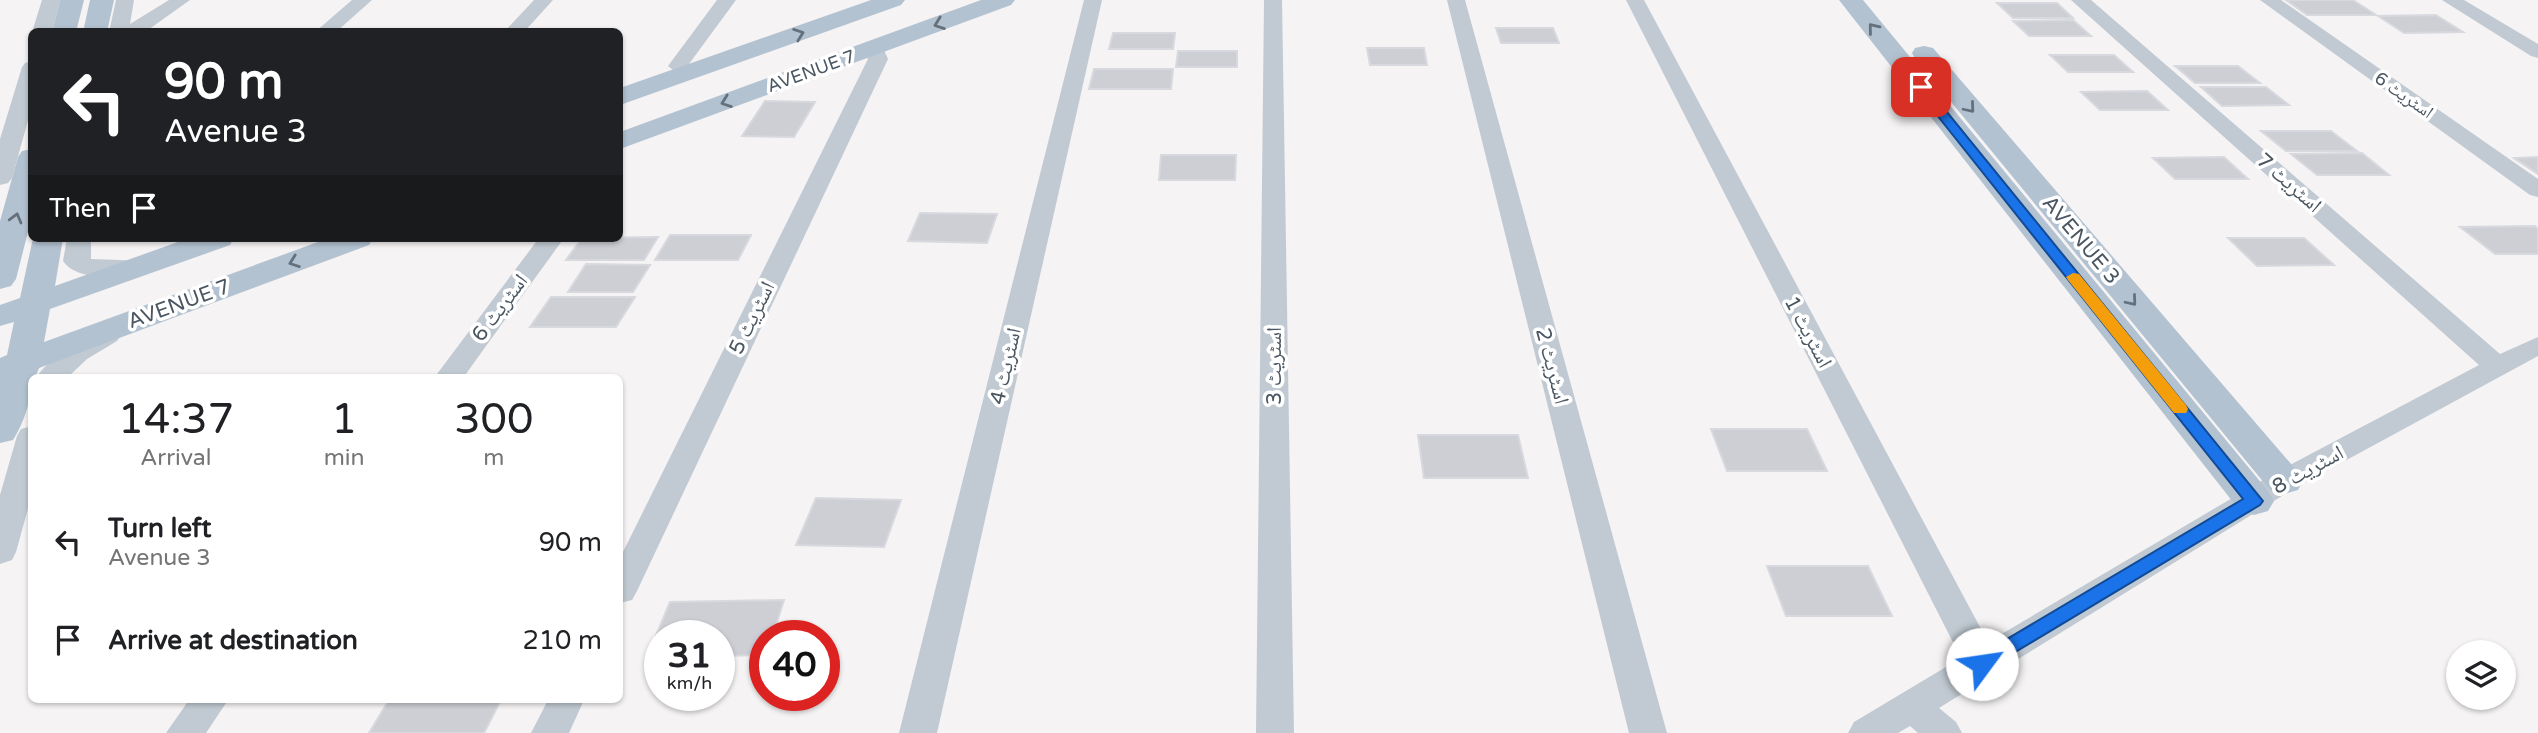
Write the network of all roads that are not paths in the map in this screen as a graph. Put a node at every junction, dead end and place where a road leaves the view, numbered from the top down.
1 (51, 0) edge
2 (72, 0) edge
3 (102, 0) edge
4 (125, 0) edge
5 (181, 0) edge
6 (363, 0) edge
7 (544, 0) edge
8 (727, 0) edge
9 (893, 0) edge
10 (1003, 0) edge
11 (1093, 0) edge
12 (1273, 0) edge
13 (1456, 0) edge
14 (1634, 0) edge
15 (1851, 0) edge
16 (1878, 0) edge
17 (2080, 0) edge
18 (2269, 0) edge
19 (2451, 0) edge
20 (43, 28) edge
21 (65, 28) edge
22 (96, 28) edge
23 (120, 28) edge
24 (137, 28) edge
25 (329, 28) edge
26 (517, 28) edge
27 (869, 50) junction
28 (2538, 52) edge
29 (689, 73) junction
30 (28, 81) edge
31 (623, 96) edge
32 (623, 140) edge
33 (28, 172) edge
34 (0, 178) edge
35 (2538, 190) edge
36 (63, 242) edge
37 (207, 242) edge
38 (347, 242) edge
39 (549, 242) edge
40 (138, 266) junction
41 (1, 272) edge
42 (0, 316) edge
43 (34, 316) junction
44 (114, 328) junction
45 (2538, 345) edge
46 (2498, 367) junction
47 (24, 370) edge
48 (451, 374) edge
49 (16, 427) edge
50 (2284, 481) junction
51 (2254, 501) junction
52 (0, 552) edge
53 (623, 585) edge
54 (1982, 664) junction
55 (208, 703) edge
56 (565, 703) edge
57 (1912, 706) junction
58 (185, 733) edge
59 (550, 733) edge
60 (918, 733) edge
61 (1275, 733) edge
62 (1648, 733) edge
63 (1867, 733) edge
64 (1943, 733) edge

1 - 20 street
2 - 21 main road
3 - 22 main road
4 - 23 street
5 - 24 street
6 - 25 street
7 - 26 street
8 - 29 street
29 -> 9 main road, AVENUE 7
10 -> 27 main road, AVENUE 7
11 - 60 street, اسٹریٹ 4
12 - 61 street, اسٹریٹ 3
13 - 62 street, اسٹریٹ 2
14 - 54 street, اسٹریٹ 1
51 -> 15 main road, AVENUE 3
16 -> 50 main road, AVENUE 3
17 - 46 street, اسٹریٹ 7
18 - 35 street, اسٹریٹ 6
19 - 28 street
27 -> 32 main road, AVENUE 7
27 - 53 street, اسٹریٹ 5
29 - 31 main road, AVENUE 7
30 - 34 street
41 -> 33 main road
36 - 40 street
36 - 43 main road
37 - 40 main road
38 -> 44 main road, AVENUE 7
39 - 48 street, اسٹریٹ 6
40 - 43 main road
42 - 43 main road
43 - 44 main road
43 - 47 main road
44 - 47 main road, AVENUE 7
45 - 46 street, اسٹریٹ 8
46 - 50 street, اسٹریٹ 8
47 - 49 main road
49 - 52 street
50 - 51 street, اسٹریٹ 8
51 - 54 street, اسٹریٹ 8
54 - 57 street, اسٹریٹ 8
55 - 58 street
56 - 59 street
57 - 63 street, اسٹریٹ 8
57 - 64 street

